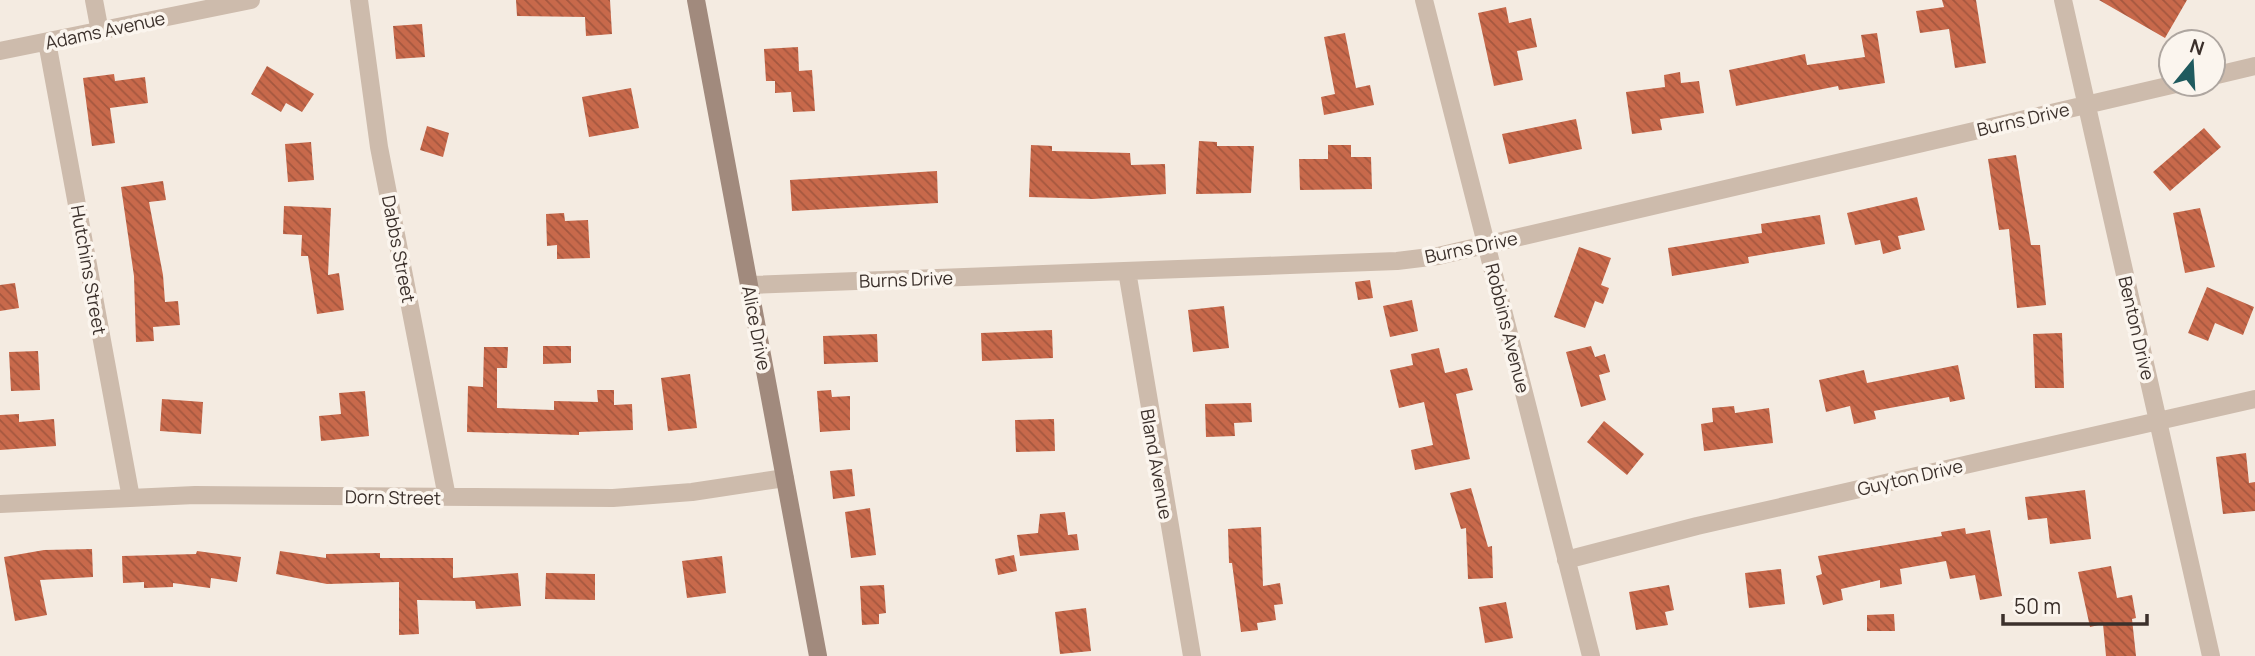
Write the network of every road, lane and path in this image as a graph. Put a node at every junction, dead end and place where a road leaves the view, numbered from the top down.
1 (94, 0) edge
2 (251, 0) edge
3 (359, 0) edge
4 (696, 0) edge
5 (1424, 0) edge
6 (2063, 0) edge
7 (100, 32) junction
8 (47, 42) junction
9 (0, 51) edge
10 (2255, 66) edge
11 (2227, 73) edge
12 (2157, 88) edge
13 (2086, 104) junction
14 (1487, 245) junction
15 (1127, 271) junction
16 (749, 285) junction
17 (2255, 399) edge
18 (2158, 421) junction
19 (785, 478) junction
20 (447, 497) junction
21 (131, 498) junction
22 (0, 503) edge
23 (1566, 560) junction
24 (818, 656) edge
25 (1192, 656) edge
26 (1591, 656) edge
27 (2211, 656) edge

1 - 7 street
2 - 7 street, Adams Avenue
3 - 20 street, Dabbs Street
4 - 16 main road, Alice Drive
5 - 14 street, Robbins Avenue
6 - 13 street, Benton Drive
7 - 8 street, Adams Avenue
8 - 9 street, Adams Avenue
8 - 21 street, Hutchins Street
10 - 11 street
12 - 13 street, Burns Drive
13 - 14 street, Burns Drive
13 - 18 street, Benton Drive
14 - 15 street, Burns Drive
14 - 23 street, Robbins Avenue
15 - 16 street, Burns Drive
15 - 25 street, Bland Avenue
16 - 19 main road, Alice Drive
17 - 18 street, Guyton Drive
18 - 23 street, Guyton Drive
18 - 27 street, Benton Drive
19 - 20 street, Dorn Street
19 - 24 main road, Alice Drive
20 - 21 street, Dorn Street
21 - 22 street, Dorn Street
23 - 26 street, Robbins Avenue

